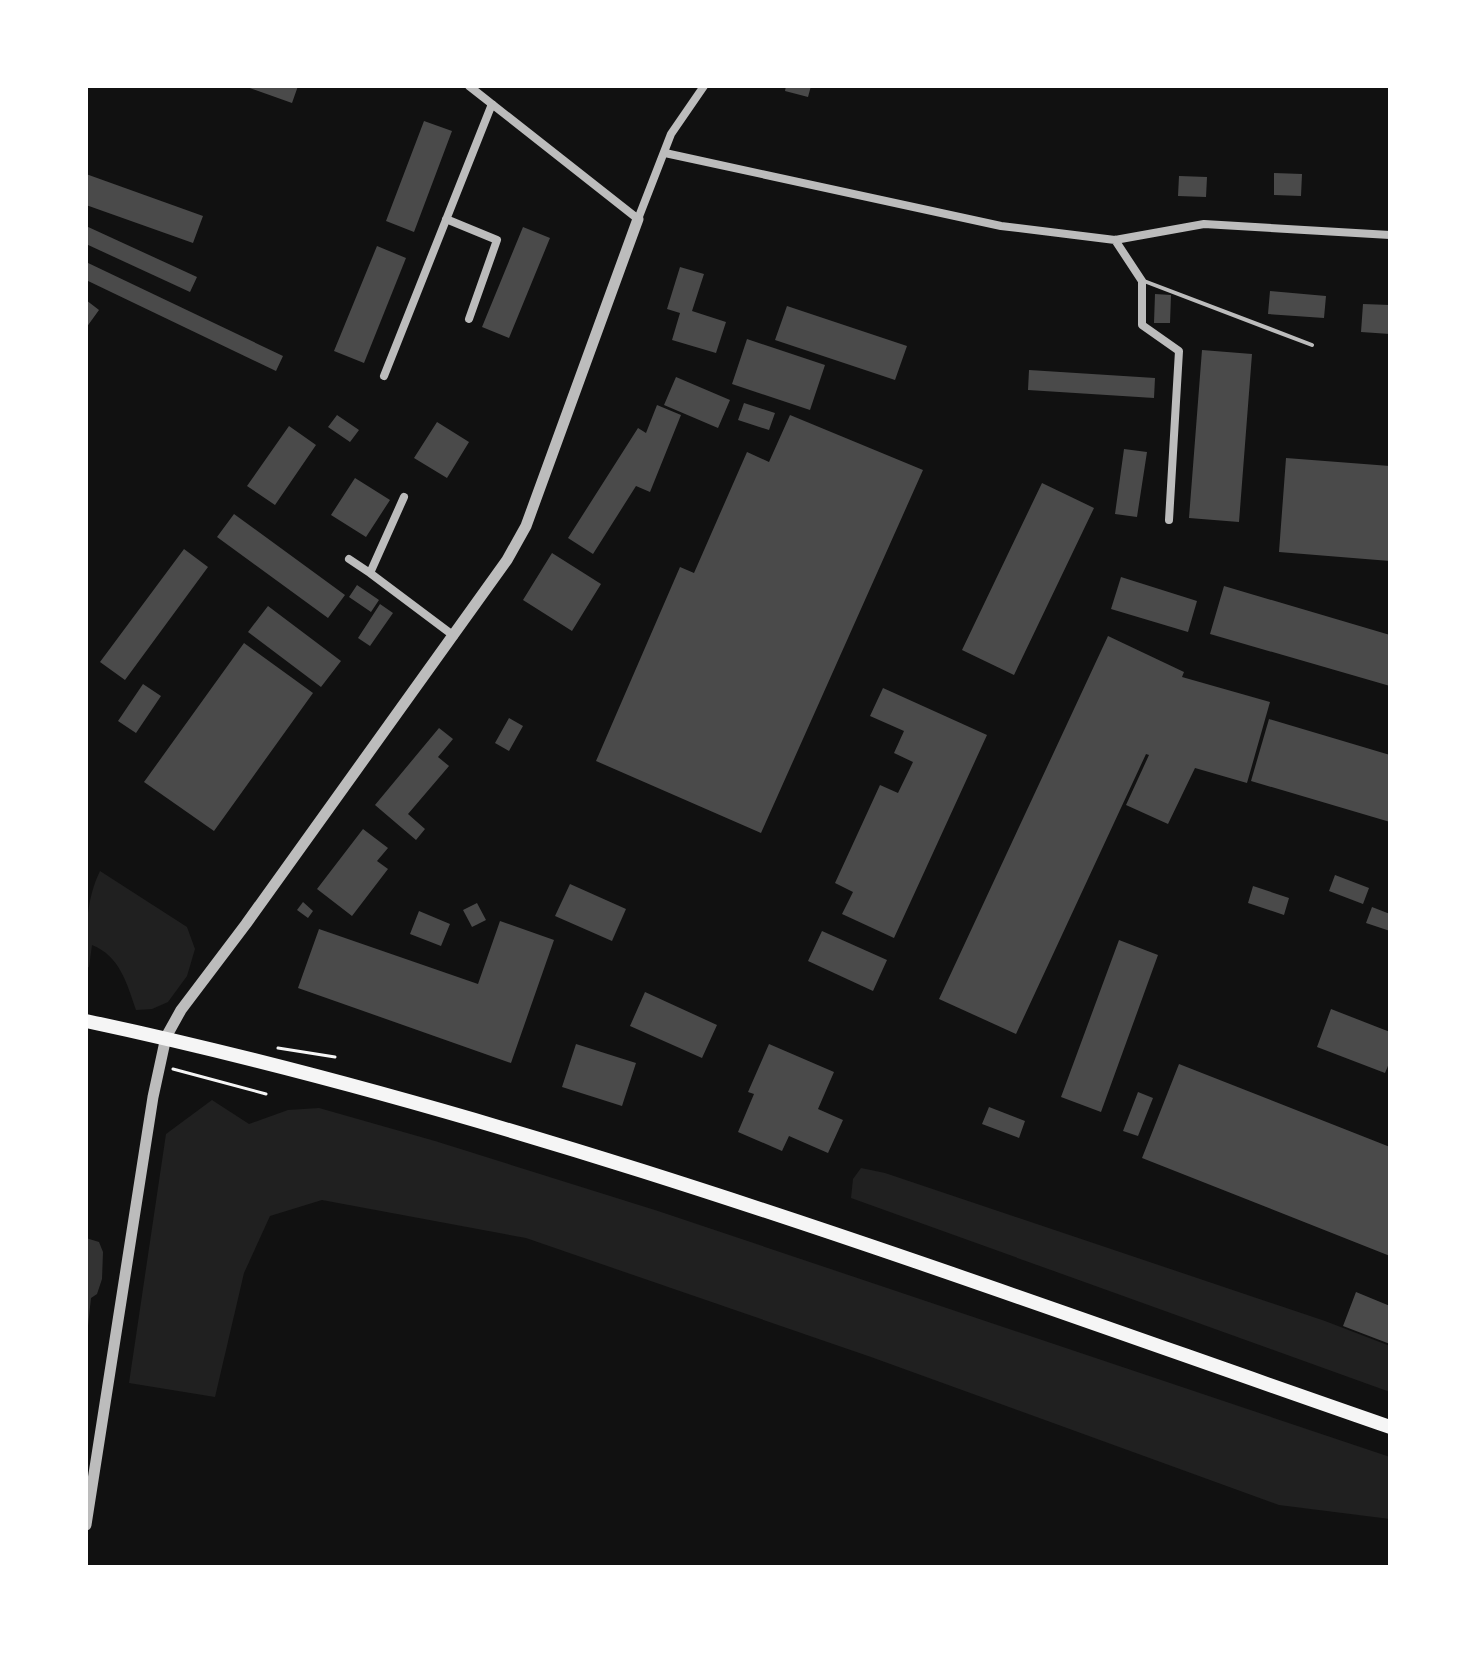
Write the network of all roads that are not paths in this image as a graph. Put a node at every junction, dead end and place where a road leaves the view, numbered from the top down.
1 (469, 86) edge
2 (704, 86) edge
3 (492, 104) junction
4 (665, 153) junction
5 (446, 219) junction
6 (638, 219) junction
7 (1390, 235) edge
8 (1115, 240) junction
9 (1142, 281) junction
10 (469, 319) dead end
11 (1312, 345) dead end
12 (384, 376) dead end
13 (404, 497) dead end
14 (1169, 520) dead end
15 (349, 559) dead end
16 (370, 573) junction
17 (454, 636) junction
18 (86, 1021) edge
19 (166, 1037) junction
20 (1390, 1427) edge
21 (86, 1525) edge

1 - 3 street
2 - 4 street
3 - 5 street
3 - 6 street
4 - 6 street
4 - 8 street
5 - 10 street
5 - 12 street
6 - 17 street
7 - 8 street
8 - 9 street
9 - 11 lane
9 - 14 street
13 - 16 street
15 - 16 street
16 - 17 street
17 - 19 street
18 - 19 main road
19 - 20 main road
19 - 21 street

